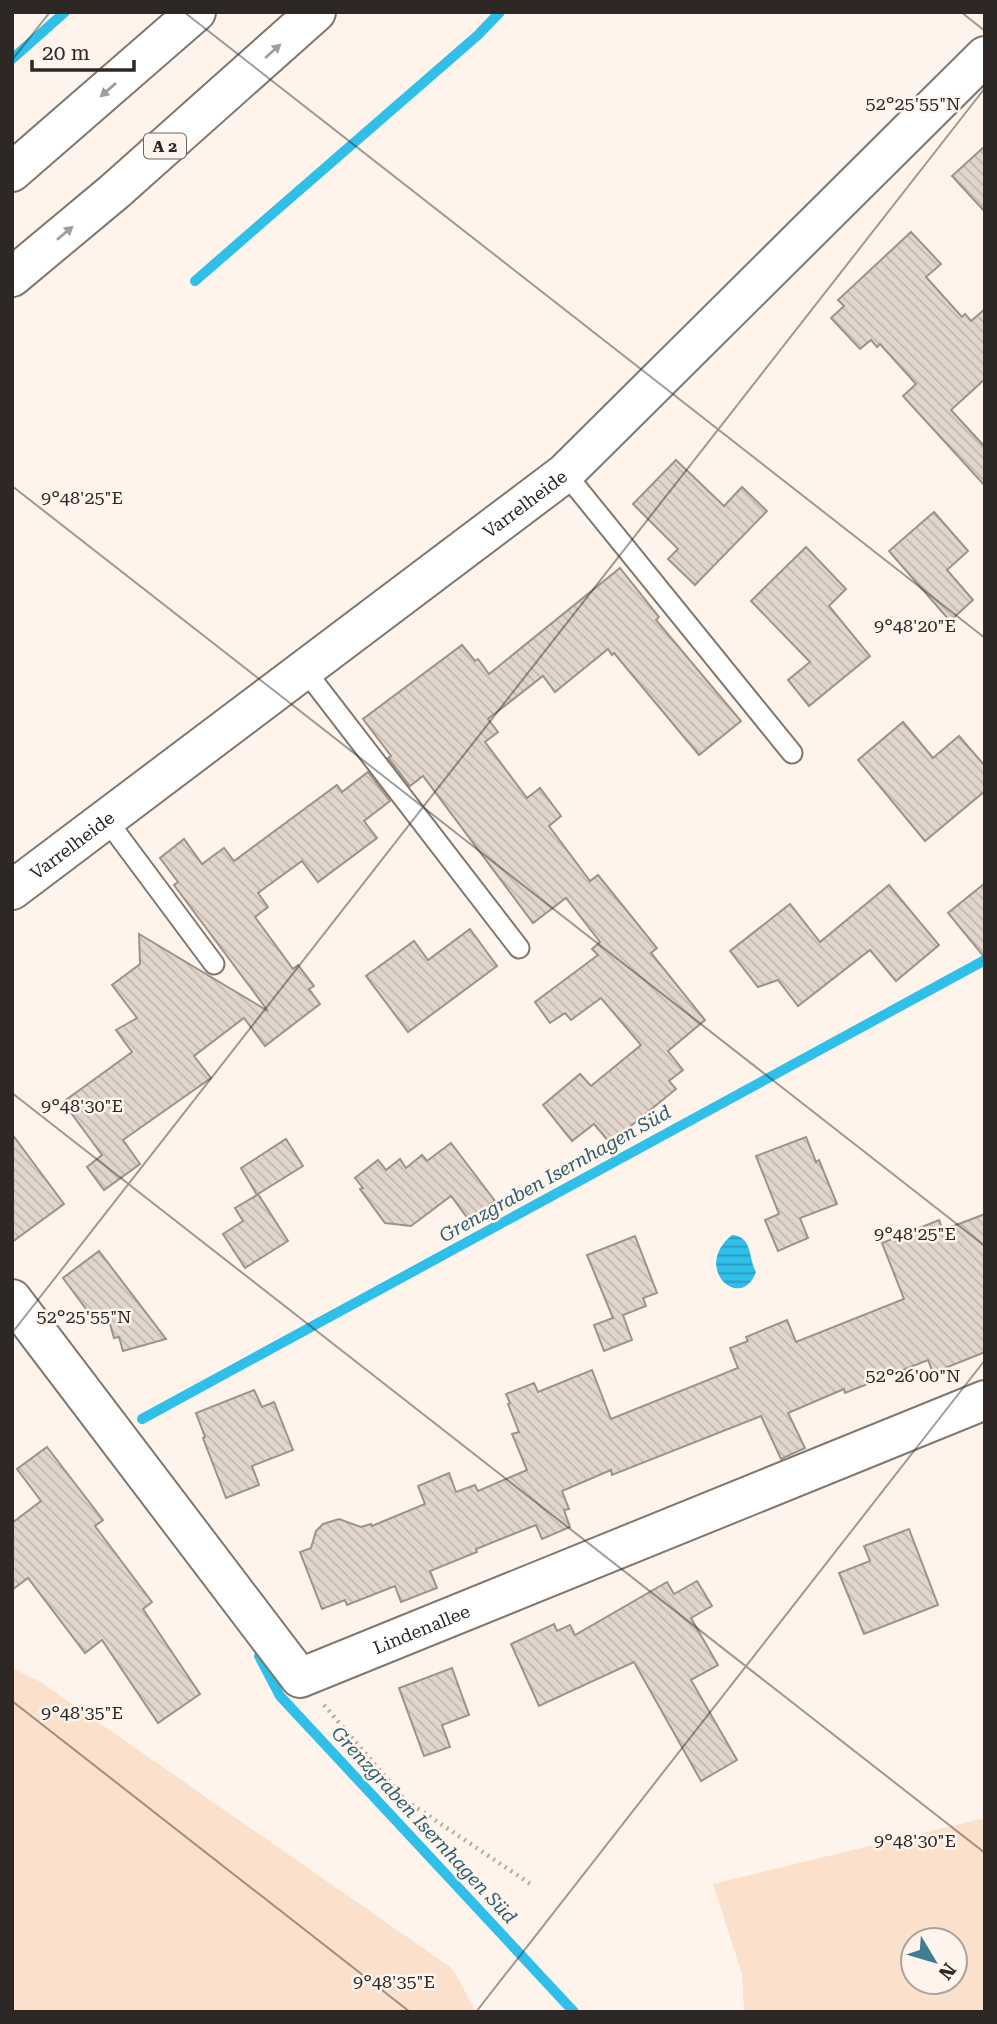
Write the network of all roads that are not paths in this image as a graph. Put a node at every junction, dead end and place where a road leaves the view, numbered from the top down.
1 (196, 12) edge
2 (316, 12) edge
3 (985, 56) edge
4 (12, 172) edge
5 (12, 277) edge
6 (565, 473) junction
7 (304, 669) junction
8 (792, 753) dead end
9 (106, 819) junction
10 (12, 890) edge
11 (519, 948) dead end
12 (214, 964) dead end
13 (12, 1299) edge
14 (985, 1400) edge

1 -> 4 main road
5 -> 2 main road, A 2
3 - 6 main road, Varrelheide
6 - 7 main road, Varrelheide
6 - 8 lane
7 - 9 main road, Varrelheide
7 - 11 lane
9 - 10 main road, Varrelheide
9 - 12 lane
13 - 14 main road, Lindenallee

